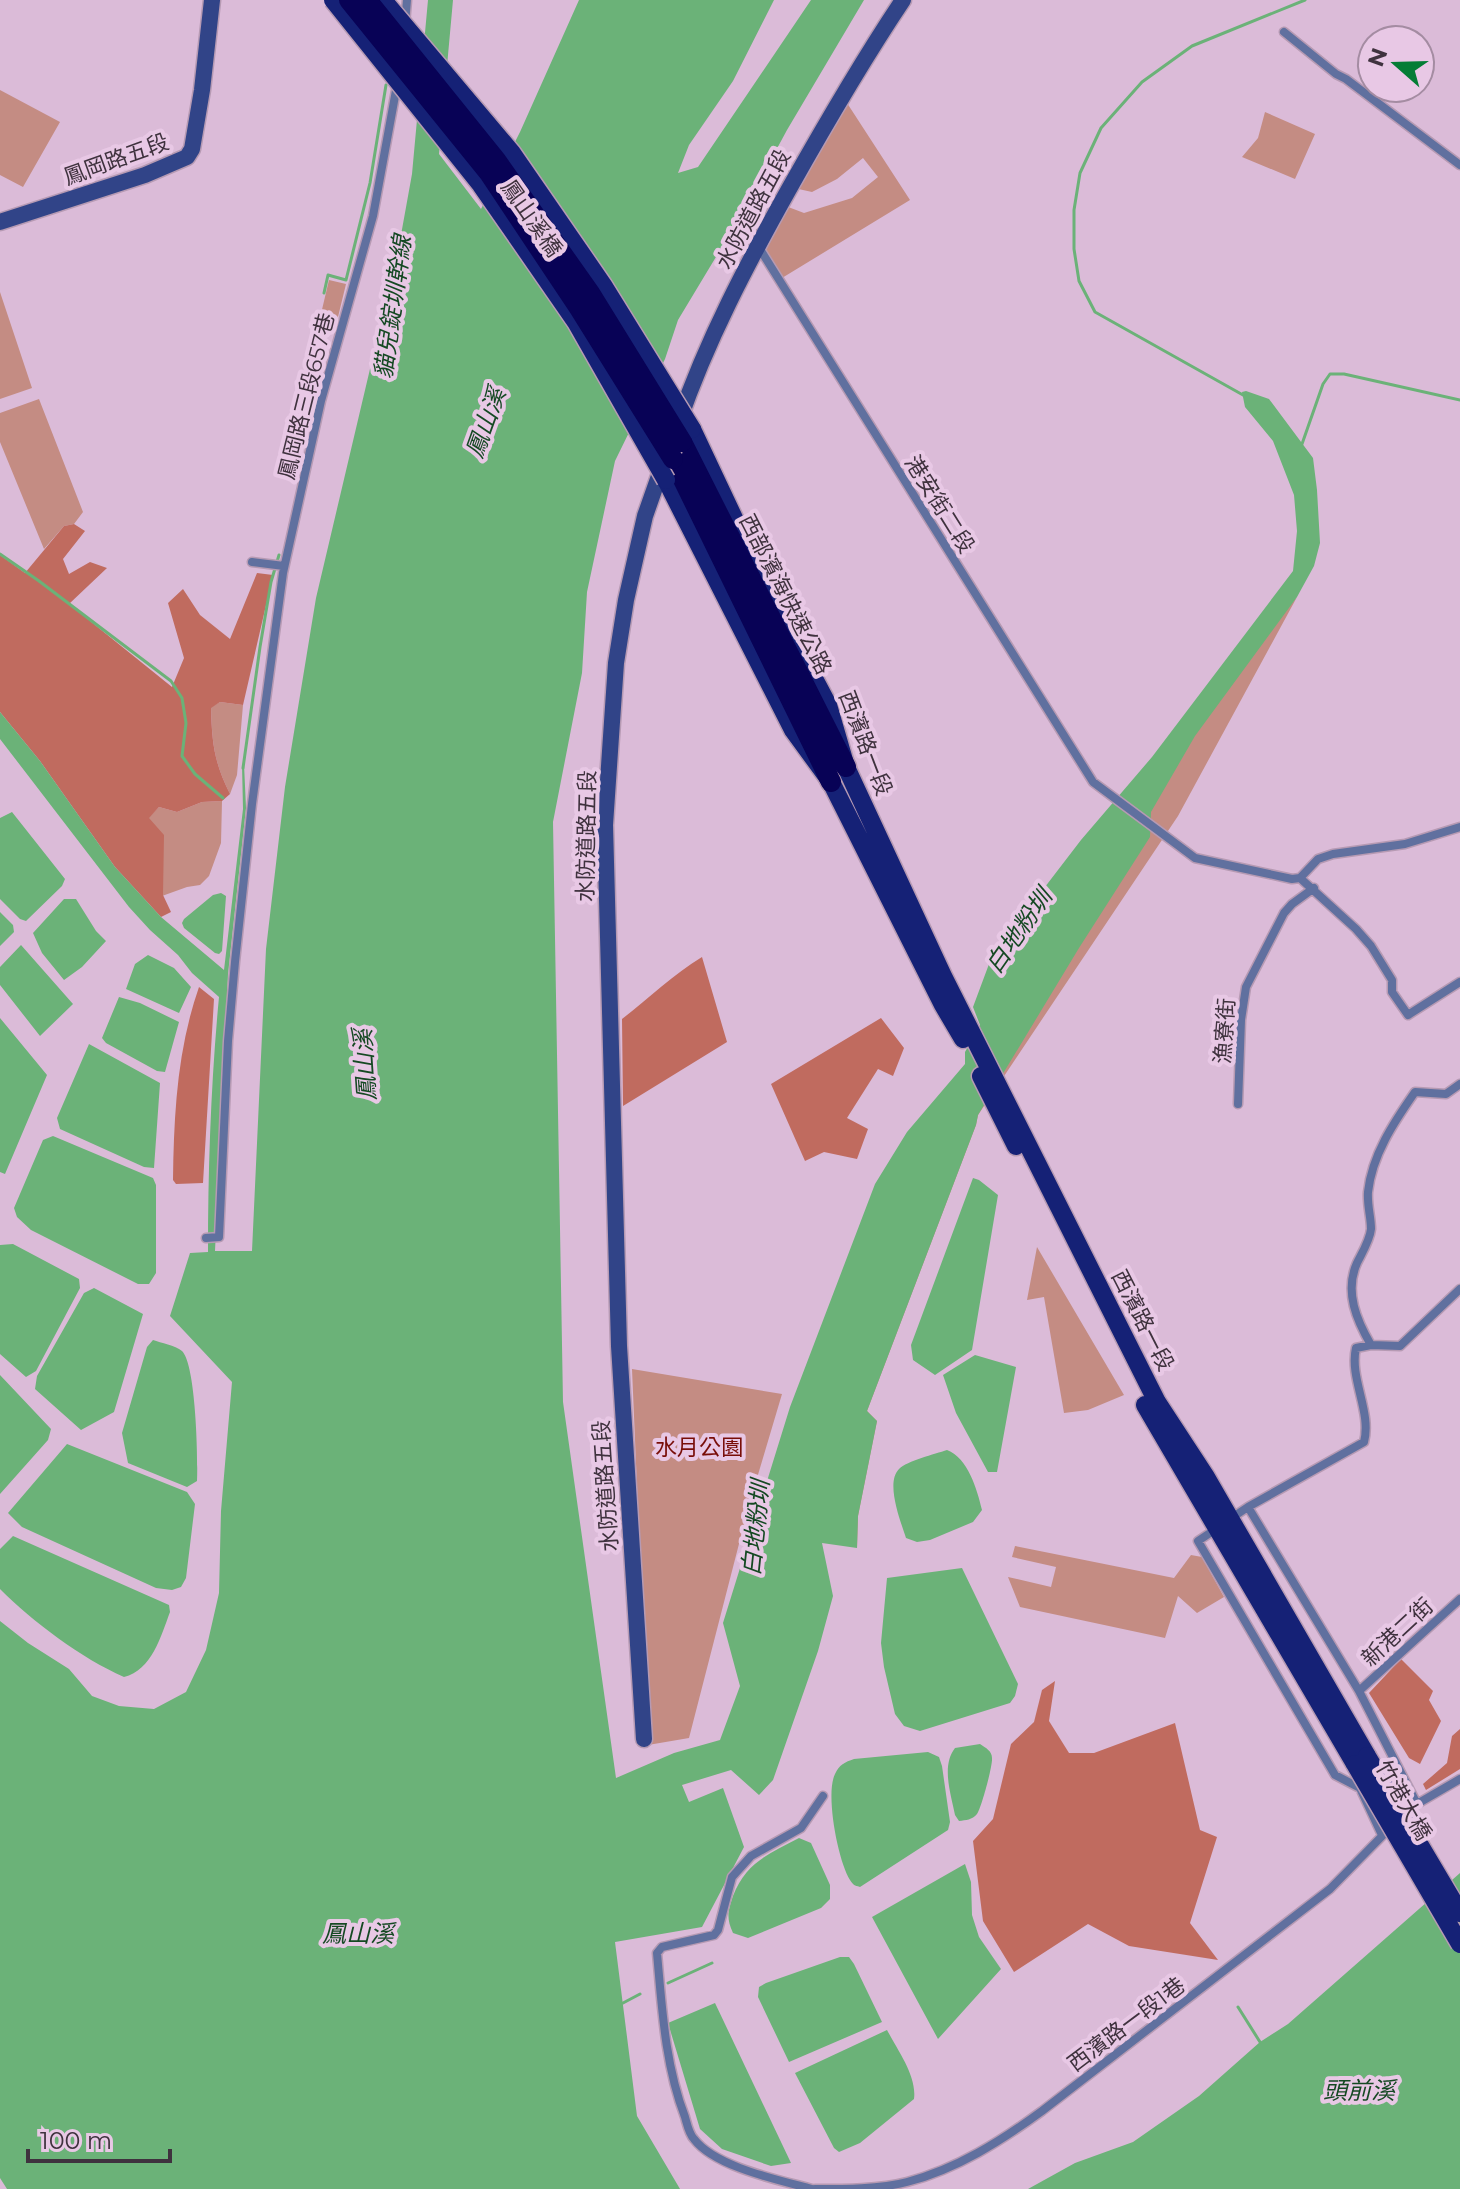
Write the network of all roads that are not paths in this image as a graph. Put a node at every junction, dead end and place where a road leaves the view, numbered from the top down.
1 (212, 0) edge
2 (333, 0) edge
3 (349, 0) edge
4 (367, 0) edge
5 (383, 0) edge
6 (407, 0) edge
7 (903, 0) edge
8 (1284, 32) dead end
9 (1460, 165) edge
10 (0, 222) edge
11 (757, 244) junction
12 (682, 443) junction
13 (666, 480) joint
14 (252, 562) dead end
15 (284, 566) junction
16 (846, 767) joint
17 (831, 782) junction
18 (1460, 827) edge
19 (1300, 878) junction
20 (1314, 888) junction
21 (1460, 982) edge
22 (968, 1036) junction
23 (1460, 1084) edge
24 (1238, 1104) dead end
25 (206, 1238) dead end
26 (1460, 1289) edge
27 (1371, 1345) junction
28 (1248, 1507) junction
29 (1224, 1524) junction
30 (1460, 1599) edge
31 (1359, 1691) junction
32 (644, 1739) dead end
33 (1361, 1760) junction
34 (1460, 1779) edge
35 (823, 1796) dead end
36 (1417, 1804) junction
37 (1382, 1835) junction
38 (1460, 1913) edge
39 (1460, 1944) edge
40 (813, 2189) edge

1 - 10 street, 鳳岡路五段
2 - 13 main road, 鳳山溪橋, bridge
3 - 12 highway, 鳳山溪橋, bridge
4 - 12 highway, 鳳山溪橋, bridge
5 - 12 main road, 鳳山溪橋, bridge
6 - 15 street, 鳳岡路三段657巷
7 - 11 street, 水防道路五段
8 - 9 street
11 - 19 street, 港安街二段
11 - 32 street, 水防道路五段
12 - 16 highway, 西部濱海快速公路
12 - 17 highway, 西部濱海快速公路
13 - 17 main road, 西濱路一段
14 - 15 street
15 - 25 street, 鳳岡路三段657巷
16 - 22 main road, 西濱路一段
17 - 22 main road, 西濱路一段
18 - 19 street
19 - 20 street
20 - 21 street
20 - 24 street, 漁寮街
22 - 29 main road, 西濱路一段
22 - 29 main road, 西濱路一段
23 - 27 street
26 - 27 street
27 - 28 street
28 - 29 street
28 - 31 street
29 - 33 main road, 西濱路一段
29 - 37 street
30 - 31 street, 新港二街
31 - 36 street
33 - 38 main road, 竹港大橋, bridge
33 - 39 main road, 竹港大橋, bridge
34 - 36 street, 西濱路一段1巷
35 - 40 street, 西濱路一段1巷
36 - 37 street, 西濱路一段1巷
37 - 40 street, 西濱路一段1巷

